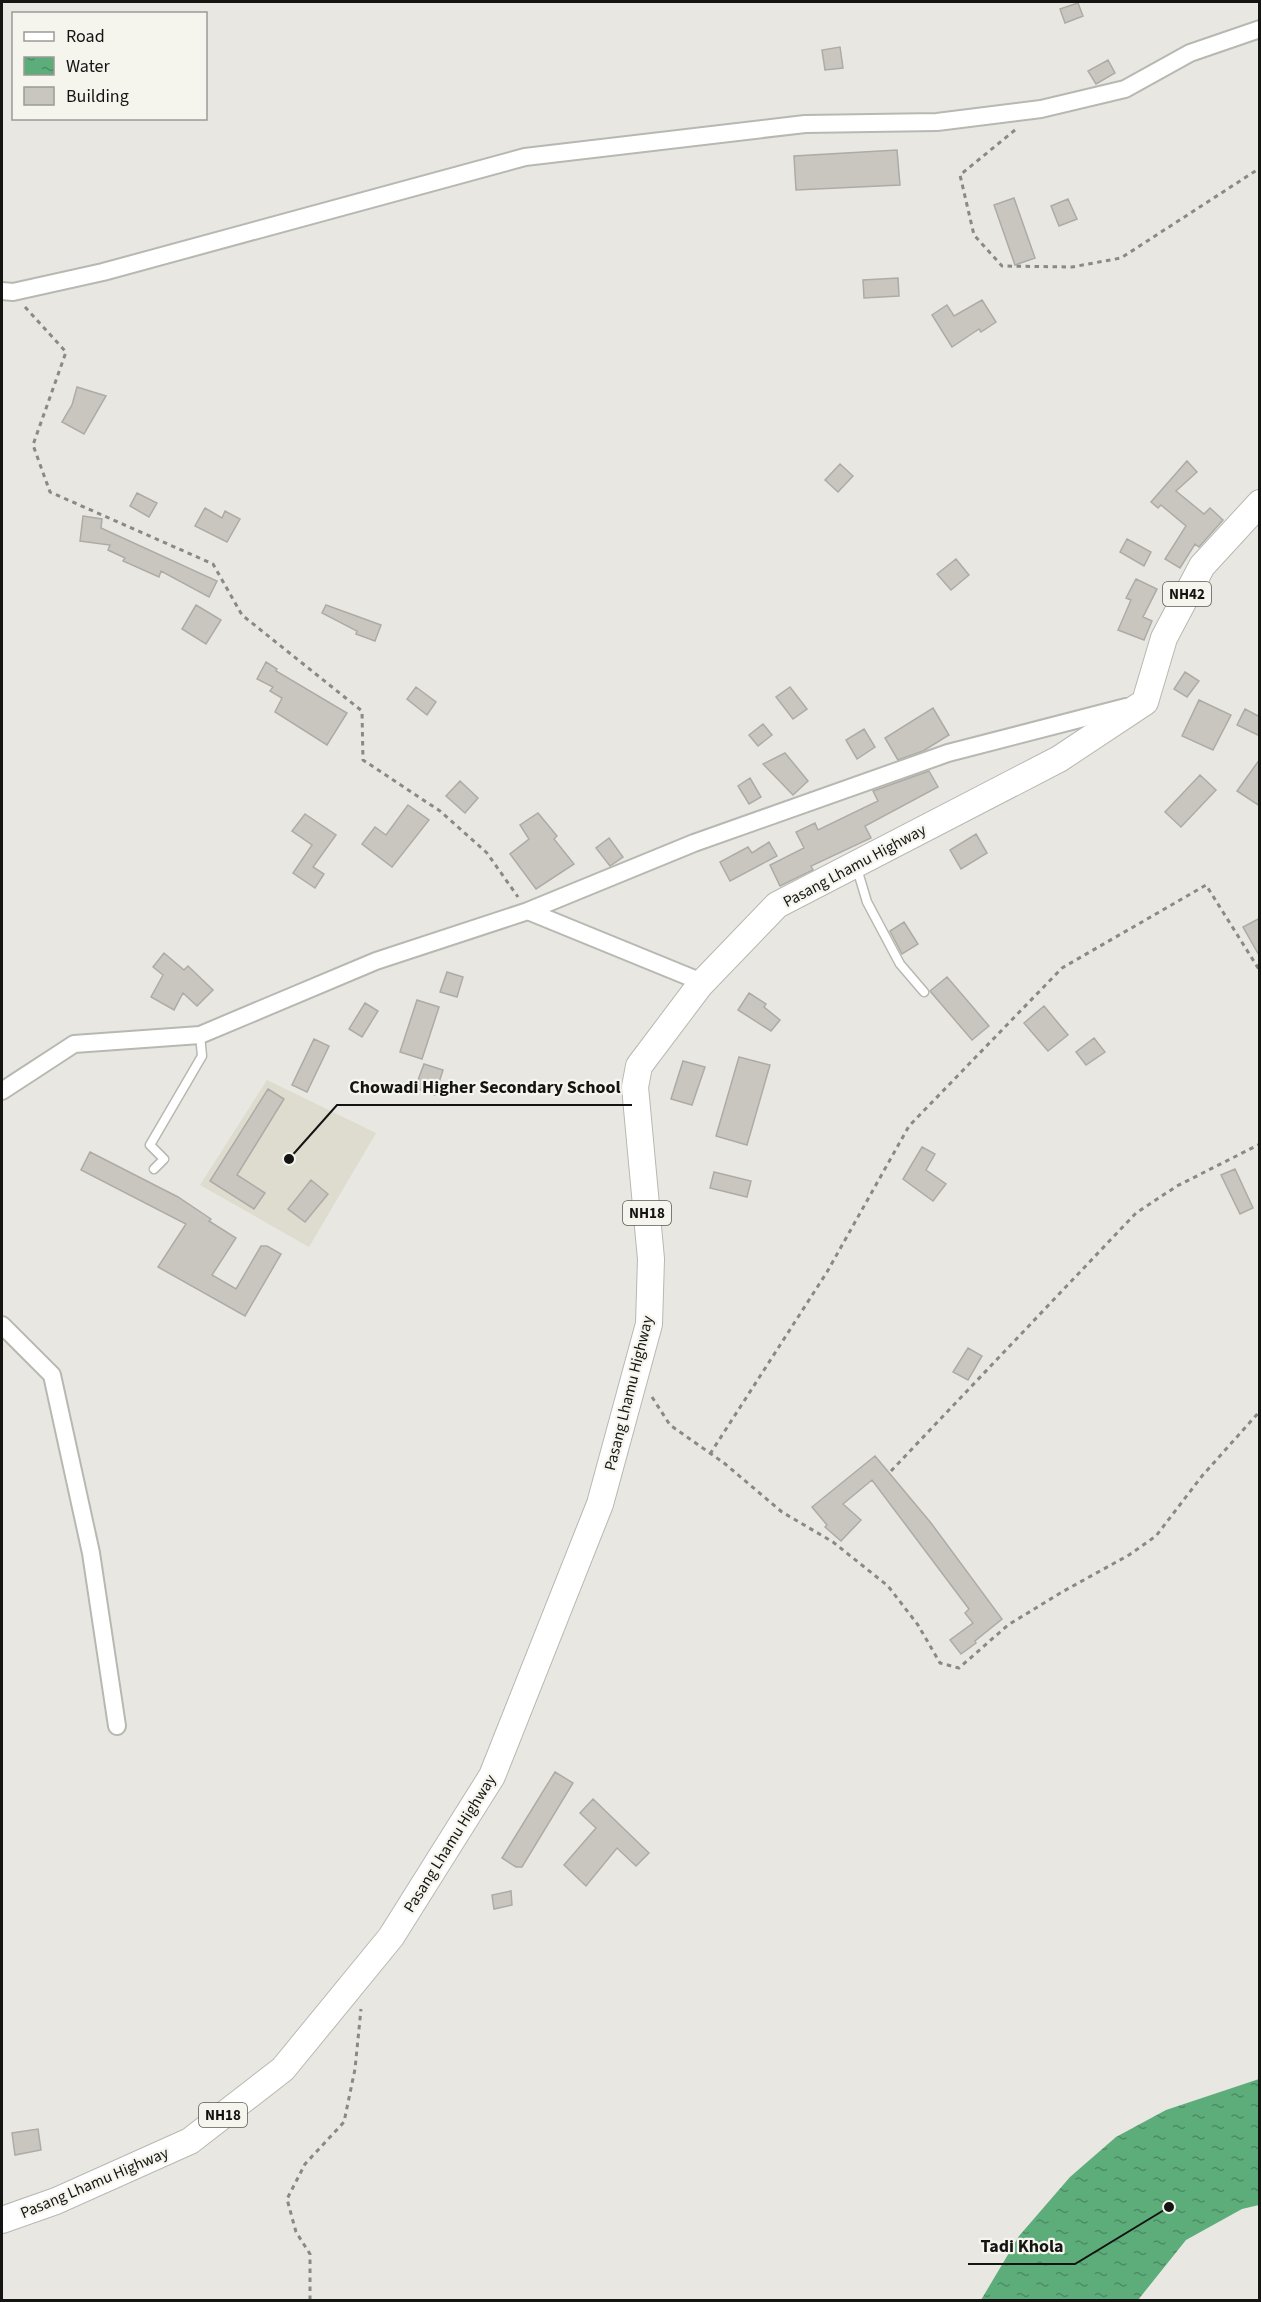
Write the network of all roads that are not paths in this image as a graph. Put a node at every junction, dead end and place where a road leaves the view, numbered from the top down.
1 (1260, 28) edge
2 (7, 291) edge
3 (1260, 503) edge
4 (1145, 702) junction
5 (854, 867) junction
6 (528, 911) junction
7 (700, 985) junction
8 (924, 992) dead end
9 (200, 1035) junction
10 (2, 1091) edge
11 (154, 1169) dead end
12 (2, 1324) edge
13 (117, 1726) dead end
14 (2, 2220) edge

1 - 2 street
3 - 4 main road, NH42
4 - 5 main road, Pasang Lhamu Highway / NH18
4 - 6 street
5 - 7 main road, Pasang Lhamu Highway / NH18
5 - 8 lane
6 - 7 street
6 - 9 street
7 - 14 main road, Pasang Lhamu Highway / NH18
9 - 10 street
9 - 11 lane
12 - 13 street

